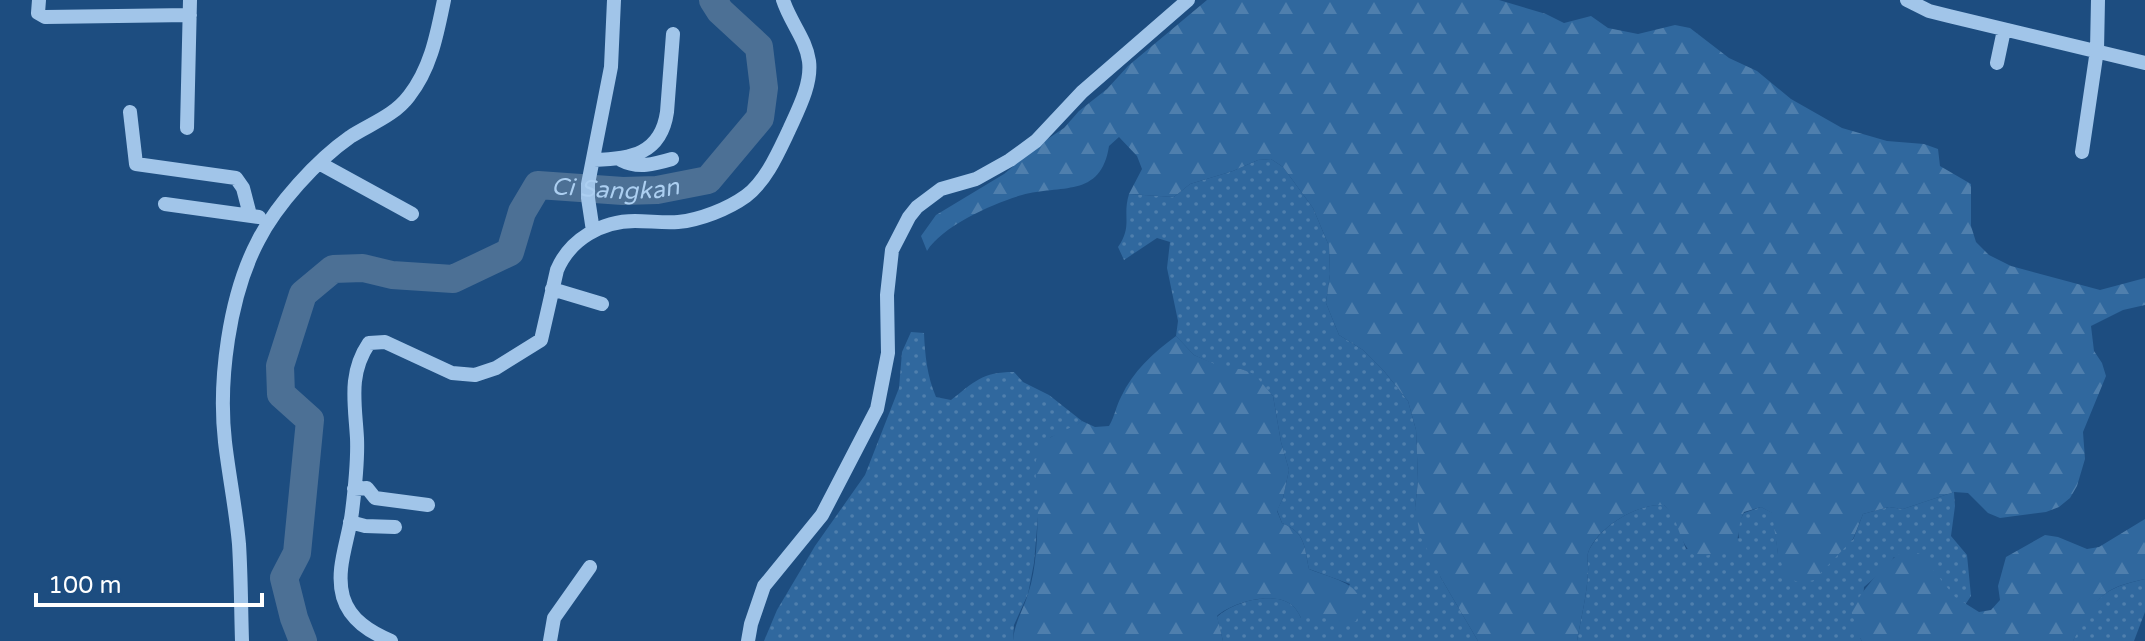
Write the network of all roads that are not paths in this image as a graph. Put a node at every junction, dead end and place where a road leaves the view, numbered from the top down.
1 (39, 0) edge
2 (444, 0) edge
3 (614, 0) edge
4 (783, 0) edge
5 (1188, 0) edge
6 (1907, 0) edge
7 (2098, 0) edge
8 (190, 8) edge
9 (2004, 30) junction
10 (673, 34) dead end
11 (2097, 50) junction
12 (1997, 63) dead end
13 (2145, 63) edge
14 (130, 112) dead end
15 (187, 128) dead end
16 (2082, 152) dead end
17 (672, 159) dead end
18 (594, 160) junction
19 (621, 160) junction
20 (319, 163) junction
21 (165, 204) dead end
22 (412, 214) dead end
23 (250, 215) junction
24 (270, 221) junction
25 (593, 231) junction
26 (562, 292) junction
27 (602, 304) dead end
28 (361, 488) junction
29 (428, 505) dead end
30 (357, 524) junction
31 (395, 527) dead end
32 (590, 567) dead end
33 (242, 641) edge
34 (391, 641) edge
35 (550, 641) edge
36 (748, 641) edge

1 - 8 street
2 - 20 street
3 - 18 street
4 - 25 street
5 - 36 street
6 - 9 street
7 - 11 street
8 - 15 street
9 - 11 street
9 - 12 street
10 - 19 street
11 - 13 street
11 - 16 street
14 - 23 street
17 - 19 street
18 - 19 street
18 - 25 street
20 - 22 street
20 - 24 street
21 - 23 street
23 - 24 street
24 - 33 street
25 - 26 street
26 - 27 street
26 - 28 street
28 - 29 street
28 - 30 street
30 - 31 street
30 - 34 street
32 - 35 street

